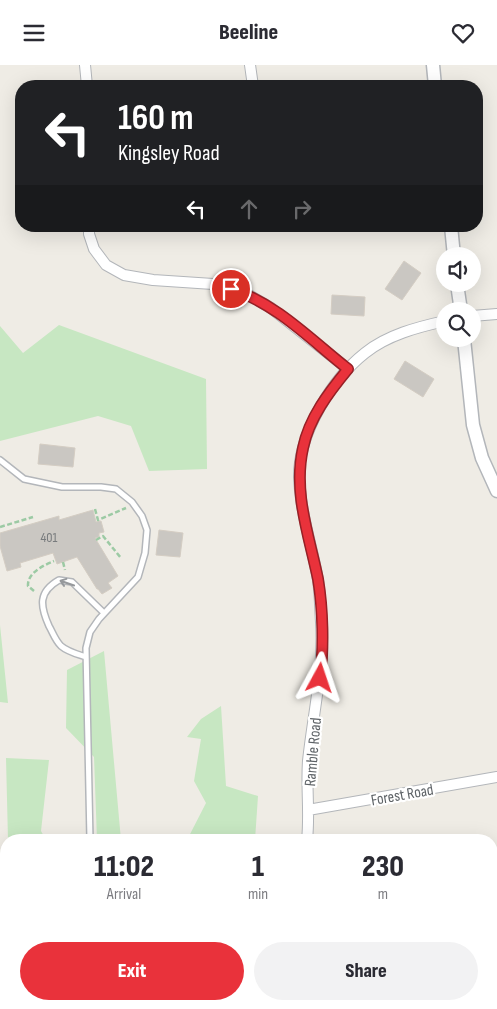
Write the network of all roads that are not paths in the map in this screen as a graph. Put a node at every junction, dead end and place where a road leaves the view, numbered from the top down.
1 (85, 65) edge
2 (250, 65) edge
3 (433, 65) edge
4 (86, 80) edge
5 (252, 80) edge
6 (434, 80) edge
7 (89, 232) edge
8 (452, 232) edge
9 (453, 247) edge
10 (497, 314) edge
11 (481, 315) edge
12 (436, 323) edge
13 (465, 347) edge
14 (348, 369) junction
15 (0, 460) edge
16 (497, 491) edge
17 (104, 613) junction
18 (86, 657) junction
19 (497, 777) edge
20 (308, 810) junction
21 (90, 834) edge
22 (307, 834) edge

1 - 4 street
2 - 5 street
3 - 6 street
7 - 14 street
8 - 9 street
10 - 11 street
12 - 14 street, Ramble Road
13 - 16 street
14 - 20 street, Ramble Road
15 - 17 lane
17 - 18 lane
17 -> 18 lane
18 - 21 lane
19 - 20 street, Forest Road
20 - 22 street, Ramble Road

